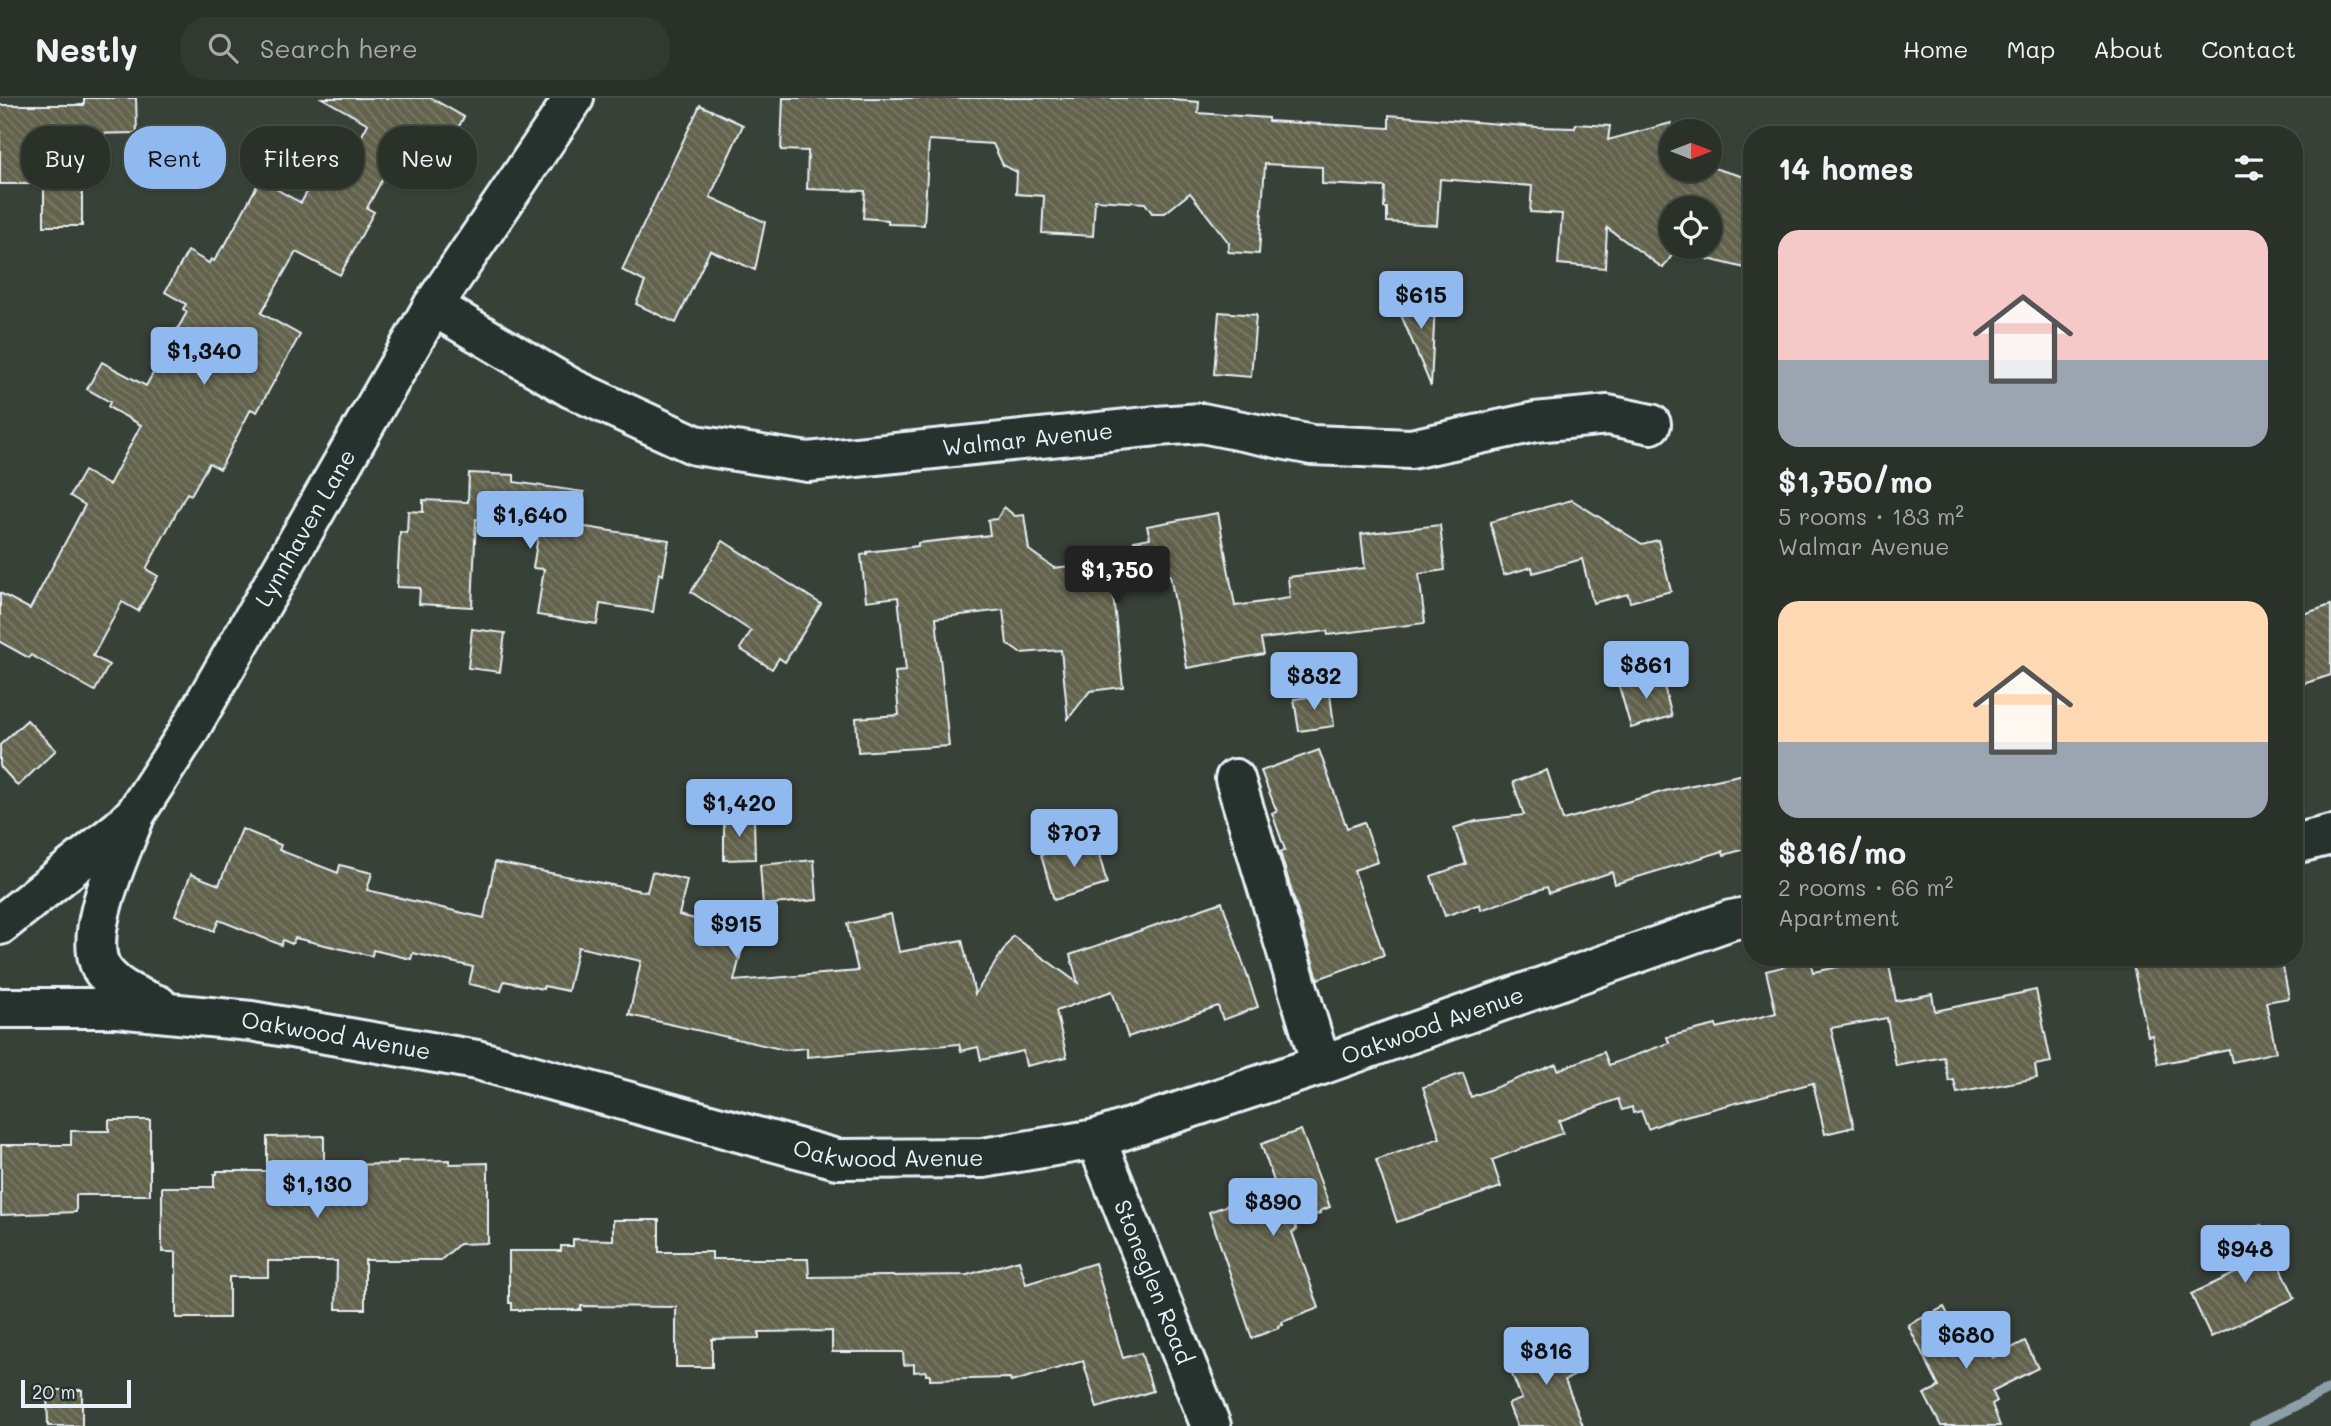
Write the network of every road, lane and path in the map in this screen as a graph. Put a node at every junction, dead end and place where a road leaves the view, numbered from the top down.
1 (574, 98) edge
2 (433, 306) junction
3 (1651, 424) dead end
4 (1235, 779) dead end
5 (136, 813) junction
6 (2331, 835) edge
7 (2303, 843) edge
8 (1743, 918) edge
9 (0, 925) edge
10 (0, 1008) edge
11 (180, 1014) junction
12 (1321, 1065) junction
13 (1096, 1139) junction
14 (1211, 1426) edge

1 - 2 street, Lynnhaven Lane
2 - 3 street, Walmar Avenue
2 - 5 street, Lynnhaven Lane
4 - 12 street
5 - 9 street, Lynnhaven Lane
5 - 11 street
6 - 7 street
8 - 12 street, Oakwood Avenue
10 - 11 street, Oakwood Avenue
11 - 13 street, Oakwood Avenue
12 - 13 street, Oakwood Avenue
13 - 14 street, Stoneglen Road

